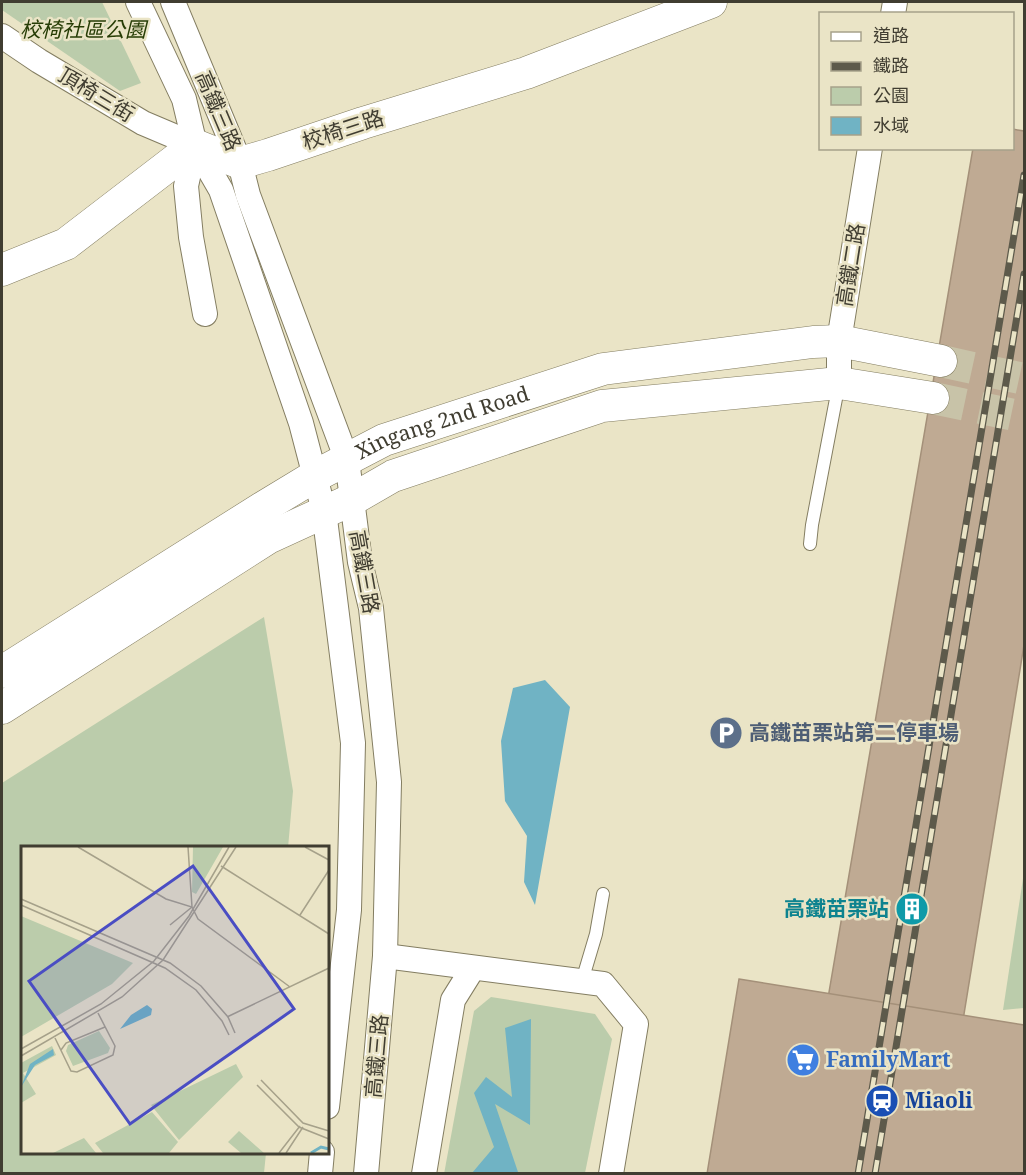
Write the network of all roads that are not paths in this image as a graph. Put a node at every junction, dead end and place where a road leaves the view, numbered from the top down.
1 (138, 2) edge
2 (172, 2) edge
3 (711, 2) edge
4 (2, 36) edge
5 (195, 145) junction
6 (870, 150) edge
7 (240, 163) junction
8 (2, 270) edge
9 (205, 314) dead end
10 (839, 341) junction
11 (941, 361) tunnel mouth
12 (839, 383) junction
13 (933, 398) tunnel mouth
14 (347, 460) junction
15 (315, 476) junction
16 (352, 499) junction
17 (324, 510) junction
18 (810, 544) dead end
19 (2, 672) edge
20 (2, 708) edge
21 (603, 894) dead end
22 (385, 956) junction
23 (473, 968) junction
24 (582, 981) junction
25 (328, 1098) edge
26 (322, 1154) edge
27 (320, 1173) edge
28 (366, 1173) edge
29 (424, 1173) edge
30 (611, 1173) edge

1 - 5 street, 高鐵三路
2 - 7 street, 高鐵三路
3 - 7 street, 校椅三路
4 - 5 street, 頂椅三街
5 - 7 street
5 - 8 street
5 - 9 street
5 - 15 street, 高鐵三路
6 - 10 street, 高鐵二路
7 - 14 street, 高鐵三路
10 - 11 street, Xingang 2nd Road
10 - 12 street, 高鐵二路
10 - 14 street, Xingang 2nd Road
12 - 13 street, Xingang 2nd Road
12 - 16 street, Xingang 2nd Road
12 - 18 lane
14 - 15 street, Xingang 2nd Road
14 - 16 street, 高鐵三路
15 - 17 street, 高鐵三路
15 - 19 street, Xingang 2nd Road
16 - 17 street, Xingang 2nd Road
16 - 22 street, 高鐵三路
17 - 20 street, Xingang 2nd Road
17 - 25 street, 高鐵三路
21 - 24 lane
22 - 23 street
22 - 28 street, 高鐵三路
23 - 24 street
23 - 29 street
24 - 30 street
26 - 27 street

